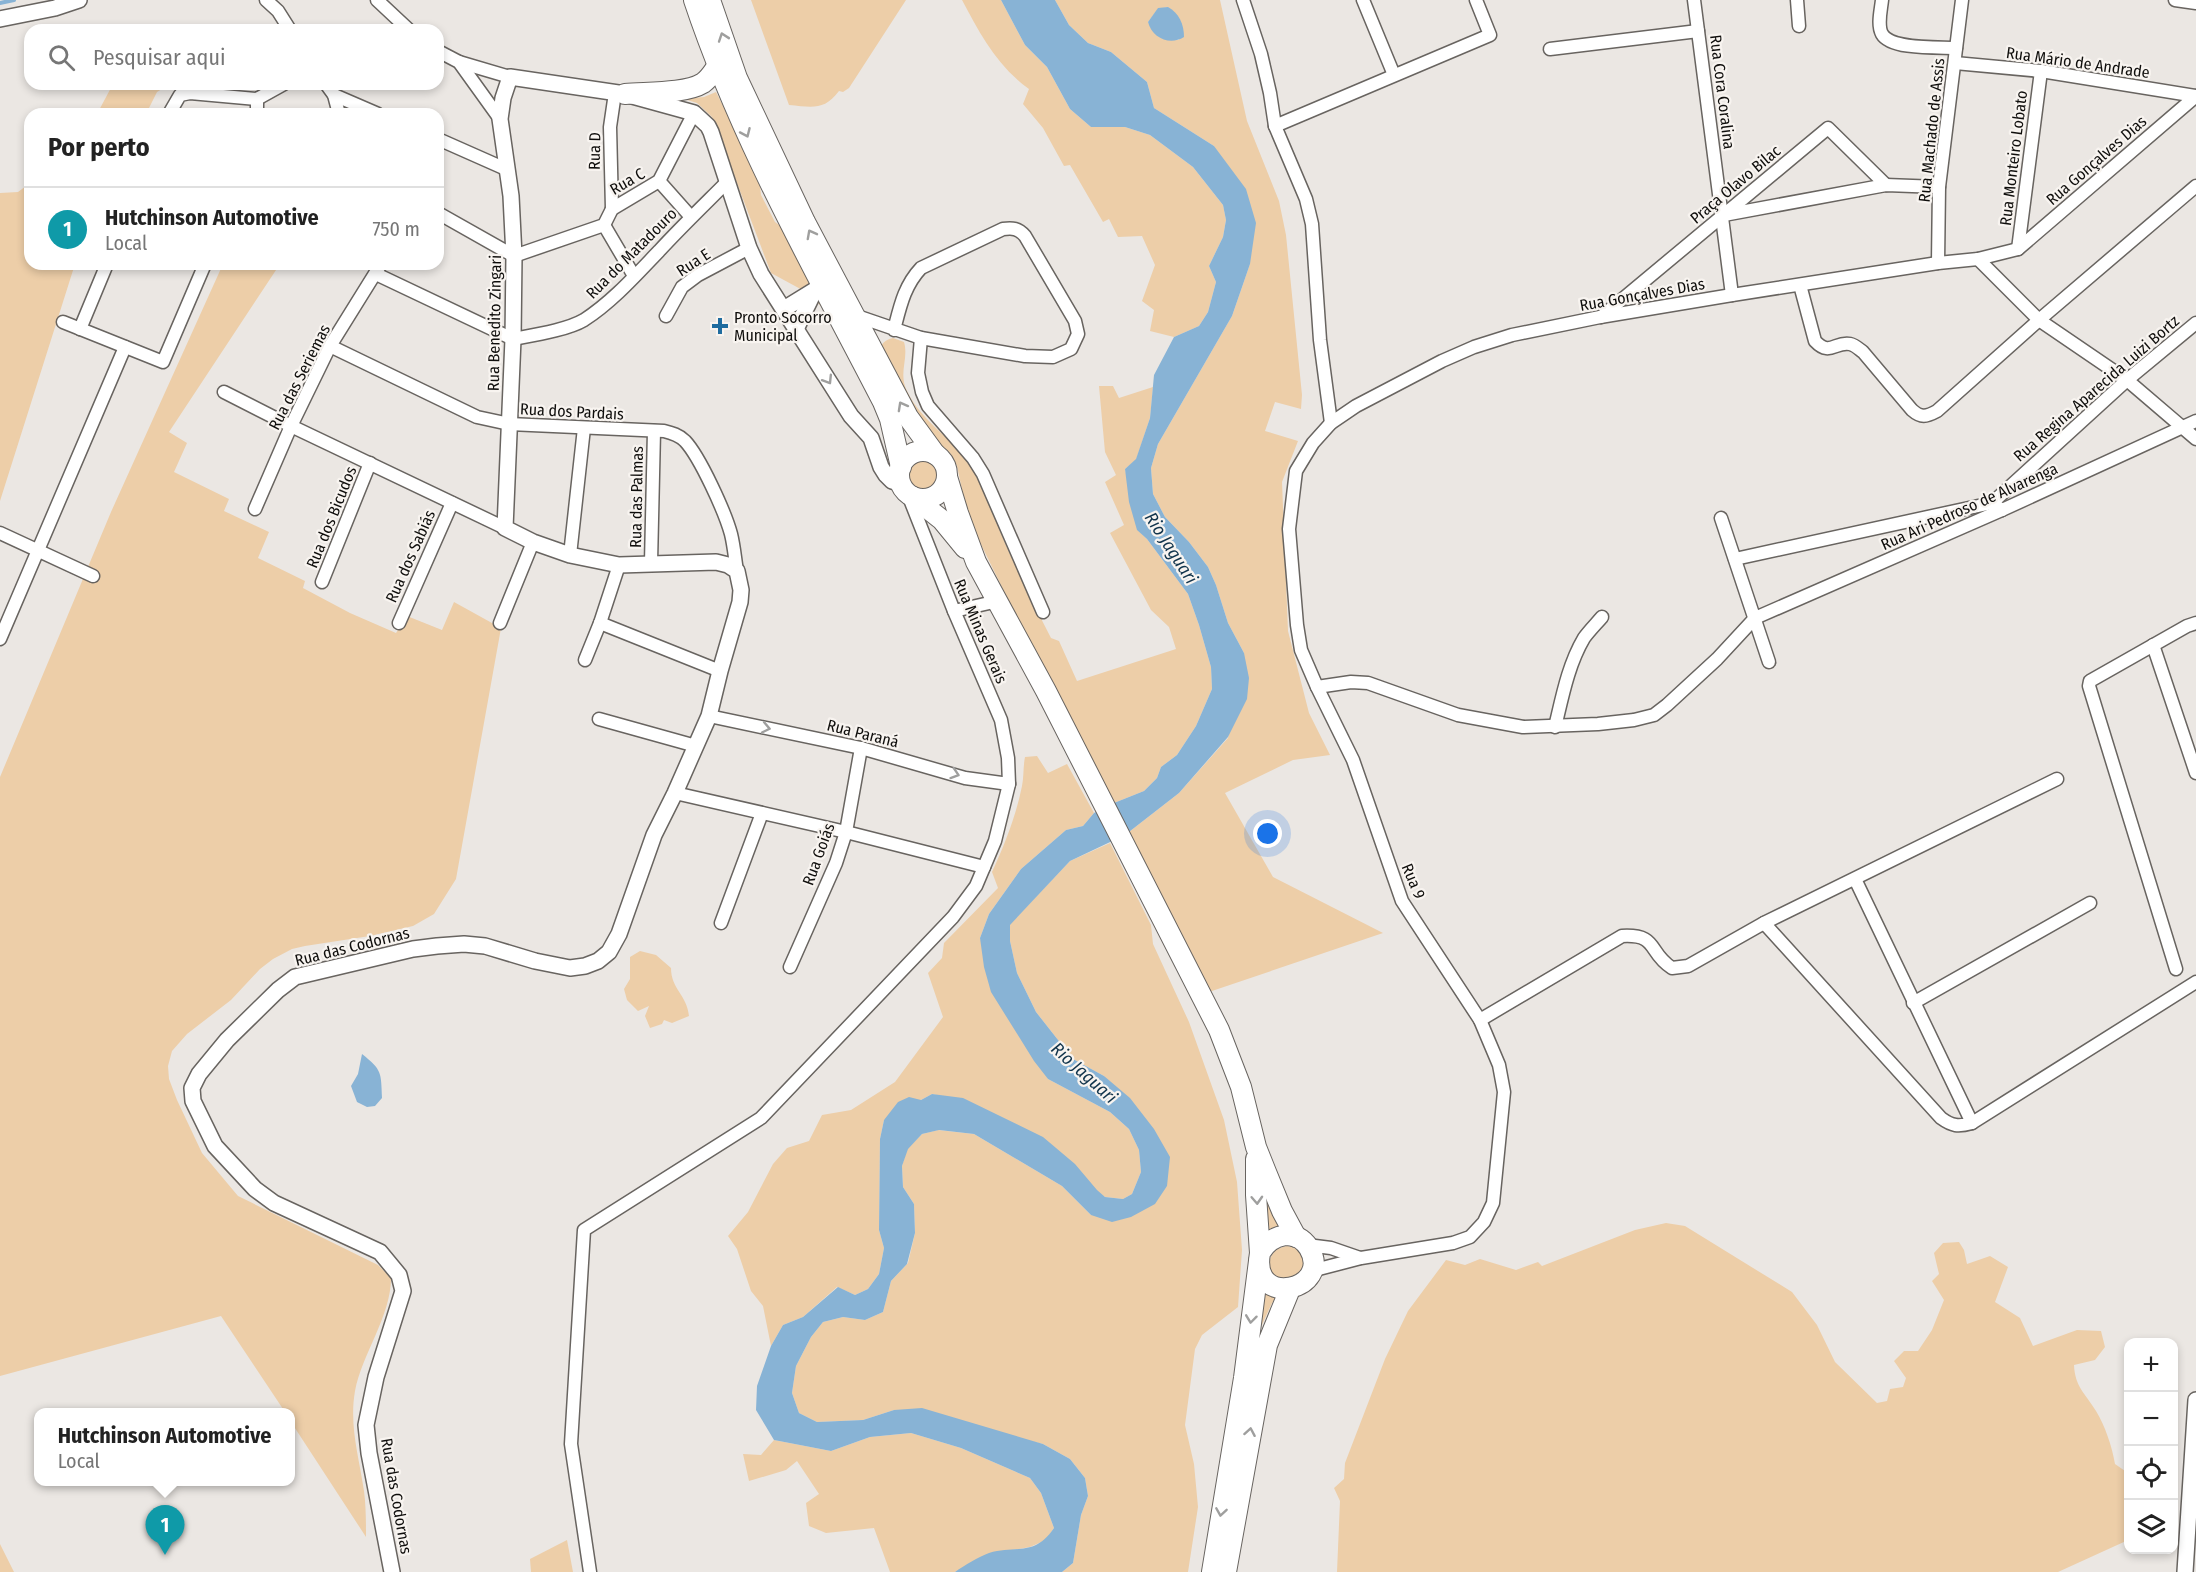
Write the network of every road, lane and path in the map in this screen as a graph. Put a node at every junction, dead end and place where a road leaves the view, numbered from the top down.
1 (79, 0) edge
2 (266, 0) edge
3 (377, 0) edge
4 (694, 0) edge
5 (710, 0) edge
6 (1243, 0) edge
7 (1363, 0) edge
8 (1476, 0) edge
9 (1695, 0) edge
10 (1797, 0) edge
11 (1882, 0) edge
12 (1962, 0) edge
13 (2175, 0) edge
14 (2196, 3) edge
15 (0, 19) edge
16 (286, 24) edge
17 (403, 24) edge
18 (1799, 26) dead end
19 (1698, 31) junction
20 (1956, 48) junction
21 (1550, 49) dead end
22 (444, 54) edge
23 (459, 62) junction
24 (1955, 63) junction
25 (718, 65) junction
26 (2041, 71) junction
27 (1394, 75) junction
28 (510, 77) junction
29 (273, 90) edge
30 (330, 90) edge
31 (620, 93) junction
32 (334, 95) junction
33 (2196, 96) edge
34 (257, 99) junction
35 (172, 108) edge
36 (257, 108) edge
37 (337, 108) edge
38 (364, 108) edge
39 (694, 113) junction
40 (500, 119) junction
41 (1275, 126) junction
42 (444, 142) edge
43 (508, 170) junction
44 (659, 182) junction
45 (727, 182) junction
46 (1886, 185) junction
47 (2196, 186) edge
48 (1939, 187) junction
49 (612, 209) junction
50 (1722, 215) junction
51 (444, 216) edge
52 (691, 217) junction
53 (604, 225) junction
54 (749, 248) junction
55 (2018, 249) junction
56 (514, 255) junction
57 (1978, 259) junction
58 (1938, 263) junction
59 (104, 270) edge
60 (202, 270) edge
61 (377, 270) edge
62 (380, 270) edge
63 (634, 276) junction
64 (1800, 285) junction
65 (819, 288) junction
66 (1732, 295) junction
67 (784, 309) junction
68 (854, 315) junction
69 (666, 316) dead end
70 (1600, 317) junction
71 (2039, 320) junction
72 (63, 322) dead end
73 (2196, 323) edge
74 (80, 328) junction
75 (797, 328) junction
76 (894, 330) junction
77 (921, 338) junction
78 (513, 339) junction
79 (330, 346) junction
80 (125, 347) junction
81 (2127, 380) junction
82 (224, 392) dead end
83 (2196, 421) edge
84 (1331, 423) junction
85 (509, 424) junction
86 (291, 426) junction
87 (584, 428) junction
88 (2182, 428) junction
89 (654, 431) junction
90 (2196, 439) edge
91 (935, 454) junction
92 (370, 463) junction
93 (947, 477) junction
94 (905, 485) junction
95 (452, 503) junction
96 (1997, 506) junction
97 (255, 509) dead end
98 (1721, 518) dead end
99 (505, 528) junction
100 (0, 533) edge
101 (533, 542) junction
102 (38, 550) junction
103 (570, 555) junction
104 (1735, 559) junction
105 (976, 562) junction
106 (651, 563) junction
107 (619, 565) junction
108 (737, 571) junction
109 (93, 576) dead end
110 (322, 582) dead end
111 (998, 601) junction
112 (954, 611) junction
113 (1043, 612) dead end
114 (1602, 617) dead end
115 (1755, 618) junction
116 (500, 622) dead end
117 (399, 623) dead end
118 (600, 623) junction
119 (2196, 623) edge
120 (0, 639) edge
121 (2153, 645) junction
122 (585, 660) dead end
123 (1769, 662) dead end
124 (720, 671) junction
125 (1317, 687) junction
126 (709, 716) junction
127 (598, 719) dead end
128 (1555, 727) junction
129 (696, 746) junction
130 (861, 748) junction
131 (2196, 773) edge
132 (2057, 778) dead end
133 (1009, 784) junction
134 (675, 793) junction
135 (762, 813) junction
136 (846, 832) junction
137 (984, 867) junction
138 (1855, 879) junction
139 (2090, 903) dead end
140 (721, 923) dead end
141 (1764, 923) junction
142 (790, 967) dead end
143 (2176, 969) dead end
144 (2196, 982) edge
145 (1913, 1003) junction
146 (1480, 1020) junction
147 (1972, 1123) junction
148 (1256, 1147) junction
149 (1301, 1241) junction
150 (1259, 1257) junction
151 (1361, 1258) junction
152 (1311, 1271) junction
153 (1290, 1289) junction
154 (2196, 1400) edge
155 (2189, 1568) edge
156 (392, 1572) edge
157 (590, 1572) edge
158 (1212, 1572) edge
159 (1226, 1572) edge

1 - 15 street
2 - 16 street
3 - 17 street
4 - 25 main road
68 -> 5 main road
6 - 41 street
7 - 27 street
8 - 27 street
9 - 19 street, Rua Cora Coralina
10 - 18 street
11 - 20 street
12 - 20 street, Rua Machado de Assis
13 - 14 street
19 - 21 street
19 - 50 street, Rua Cora Coralina
20 - 24 street, Rua Machado de Assis
22 - 23 street
23 - 28 street
23 - 40 street
24 - 26 street, Rua Mário de Andrade
24 - 48 street, Rua Machado de Assis
25 - 31 main road
25 -> 65 main road
26 - 33 street, Rua Mário de Andrade
26 - 55 street, Rua Monteiro Lobato
27 - 41 street
28 - 31 street
28 - 40 street
29 - 34 street
30 - 32 street
31 - 39 street
31 - 49 street, Rua D
32 - 37 street
32 - 38 street
33 - 55 street, Rua Gonçalves Dias
34 - 35 street
34 - 36 street
39 - 44 street, Rua C
39 - 45 street
40 - 43 street, Rua Benedito Zingari
41 - 84 street
42 - 43 street
43 - 56 street, Rua Benedito Zingari
44 - 49 street, Rua C
44 - 52 street
45 - 52 street, Rua do Matadouro
45 - 54 street
46 - 48 street
46 - 50 street
46 - 50 street, Praça Olavo Bilac
47 - 71 street
48 - 58 street, Rua Machado de Assis
49 - 53 street, Rua C
50 - 66 street, Rua Cora Coralina
50 - 70 street, Praça Olavo Bilac
51 - 56 street
52 - 63 street, Rua do Matadouro
53 - 56 street
53 - 63 street
54 - 67 street
54 - 69 street, Rua E
55 - 57 street, Rua Gonçalves Dias
56 - 78 street, Rua Benedito Zingari
57 - 58 street, Rua Gonçalves Dias
57 - 71 street
58 - 64 street, Rua Gonçalves Dias
59 - 74 street
60 - 80 street
61 - 79 street, Rua das Seriemas
62 - 78 street
63 - 78 street, Rua do Matadouro
64 - 66 street, Rua Gonçalves Dias
64 - 71 street
65 - 67 street
65 - 75 street
65 - 94 main road
66 - 70 street, Rua Gonçalves Dias
67 - 75 street
68 - 76 street
91 -> 68 main road
70 - 84 street, Rua Gonçalves Dias
71 - 81 street
72 - 74 street
73 - 81 street, Rua Regina Aparecida Luizi Bortz
74 - 80 street
75 -> 94 street
76 - 77 street
76 - 77 street
77 - 113 street
78 - 85 street, Rua Benedito Zingari
79 - 85 street, Rua dos Pardais
79 - 86 street, Rua das Seriemas
80 - 102 street
81 - 88 street
81 - 96 street, Rua Regina Aparecida Luizi Bortz
82 - 86 street
83 - 88 street, Rua Ari Pedroso de Alvarenga
84 - 125 street, Rua 9
85 - 87 street, Rua dos Pardais
85 - 99 street, Rua Benedito Zingari
86 - 92 street
86 - 97 street, Rua das Seriemas
87 - 89 street, Rua dos Pardais
87 - 103 street
88 - 90 street
88 - 96 street, Rua Ari Pedroso de Alvarenga
89 - 106 street, Rua das Palmas
89 - 108 street, Rua dos Pardais
91 - 93 main road
91 - 94 main road
92 - 95 street
92 - 110 street, Rua dos Bicudos
93 - 94 main road
93 - 105 main road
94 - 105 main road
94 - 112 street, Rua Minas Gerais
95 - 99 street
95 - 117 street, Rua dos Sabiás
96 - 104 street
96 - 115 street, Rua Ari Pedroso de Alvarenga
98 - 104 street
99 - 101 street
100 - 102 street
101 - 103 street
101 - 116 street
102 - 109 street
102 - 120 street
103 - 107 street
104 - 115 street
105 - 111 main road
106 - 107 street
106 - 108 street
107 - 118 street
108 - 124 street, Rua das Codornas
111 - 112 street
111 - 148 main road
112 - 133 street, Rua Minas Gerais
114 - 128 street
115 - 123 street
115 - 128 street
118 - 122 street
118 - 124 street
119 - 121 street
121 - 131 street
121 - 143 street
124 - 126 street, Rua das Codornas
125 - 128 street
125 - 146 street, Rua 9
126 - 129 street, Rua das Codornas
126 -> 130 street, Rua Paraná
127 - 129 street
129 - 134 street, Rua das Codornas
130 -> 133 street, Rua Paraná
130 - 136 street, Rua Goiás
132 - 138 street
133 - 137 street, Rua Minas Gerais
134 - 135 street
134 - 156 street, Rua das Codornas
135 - 136 street
135 - 140 street
136 - 137 street
136 - 142 street, Rua Goiás
137 - 157 street, Rua Minas Gerais
138 - 141 street
138 - 145 street
139 - 145 street
141 - 146 street
141 - 147 street
144 - 147 street
145 - 147 street
146 - 151 street, Rua 9
148 - 149 main road
148 -> 150 main road
149 - 150 main road
149 - 151 street, Rua 9
149 - 152 main road
150 - 153 main road
150 -> 158 main road
151 - 152 street, Rua 9
152 - 153 main road
159 -> 153 main road
154 - 155 street

